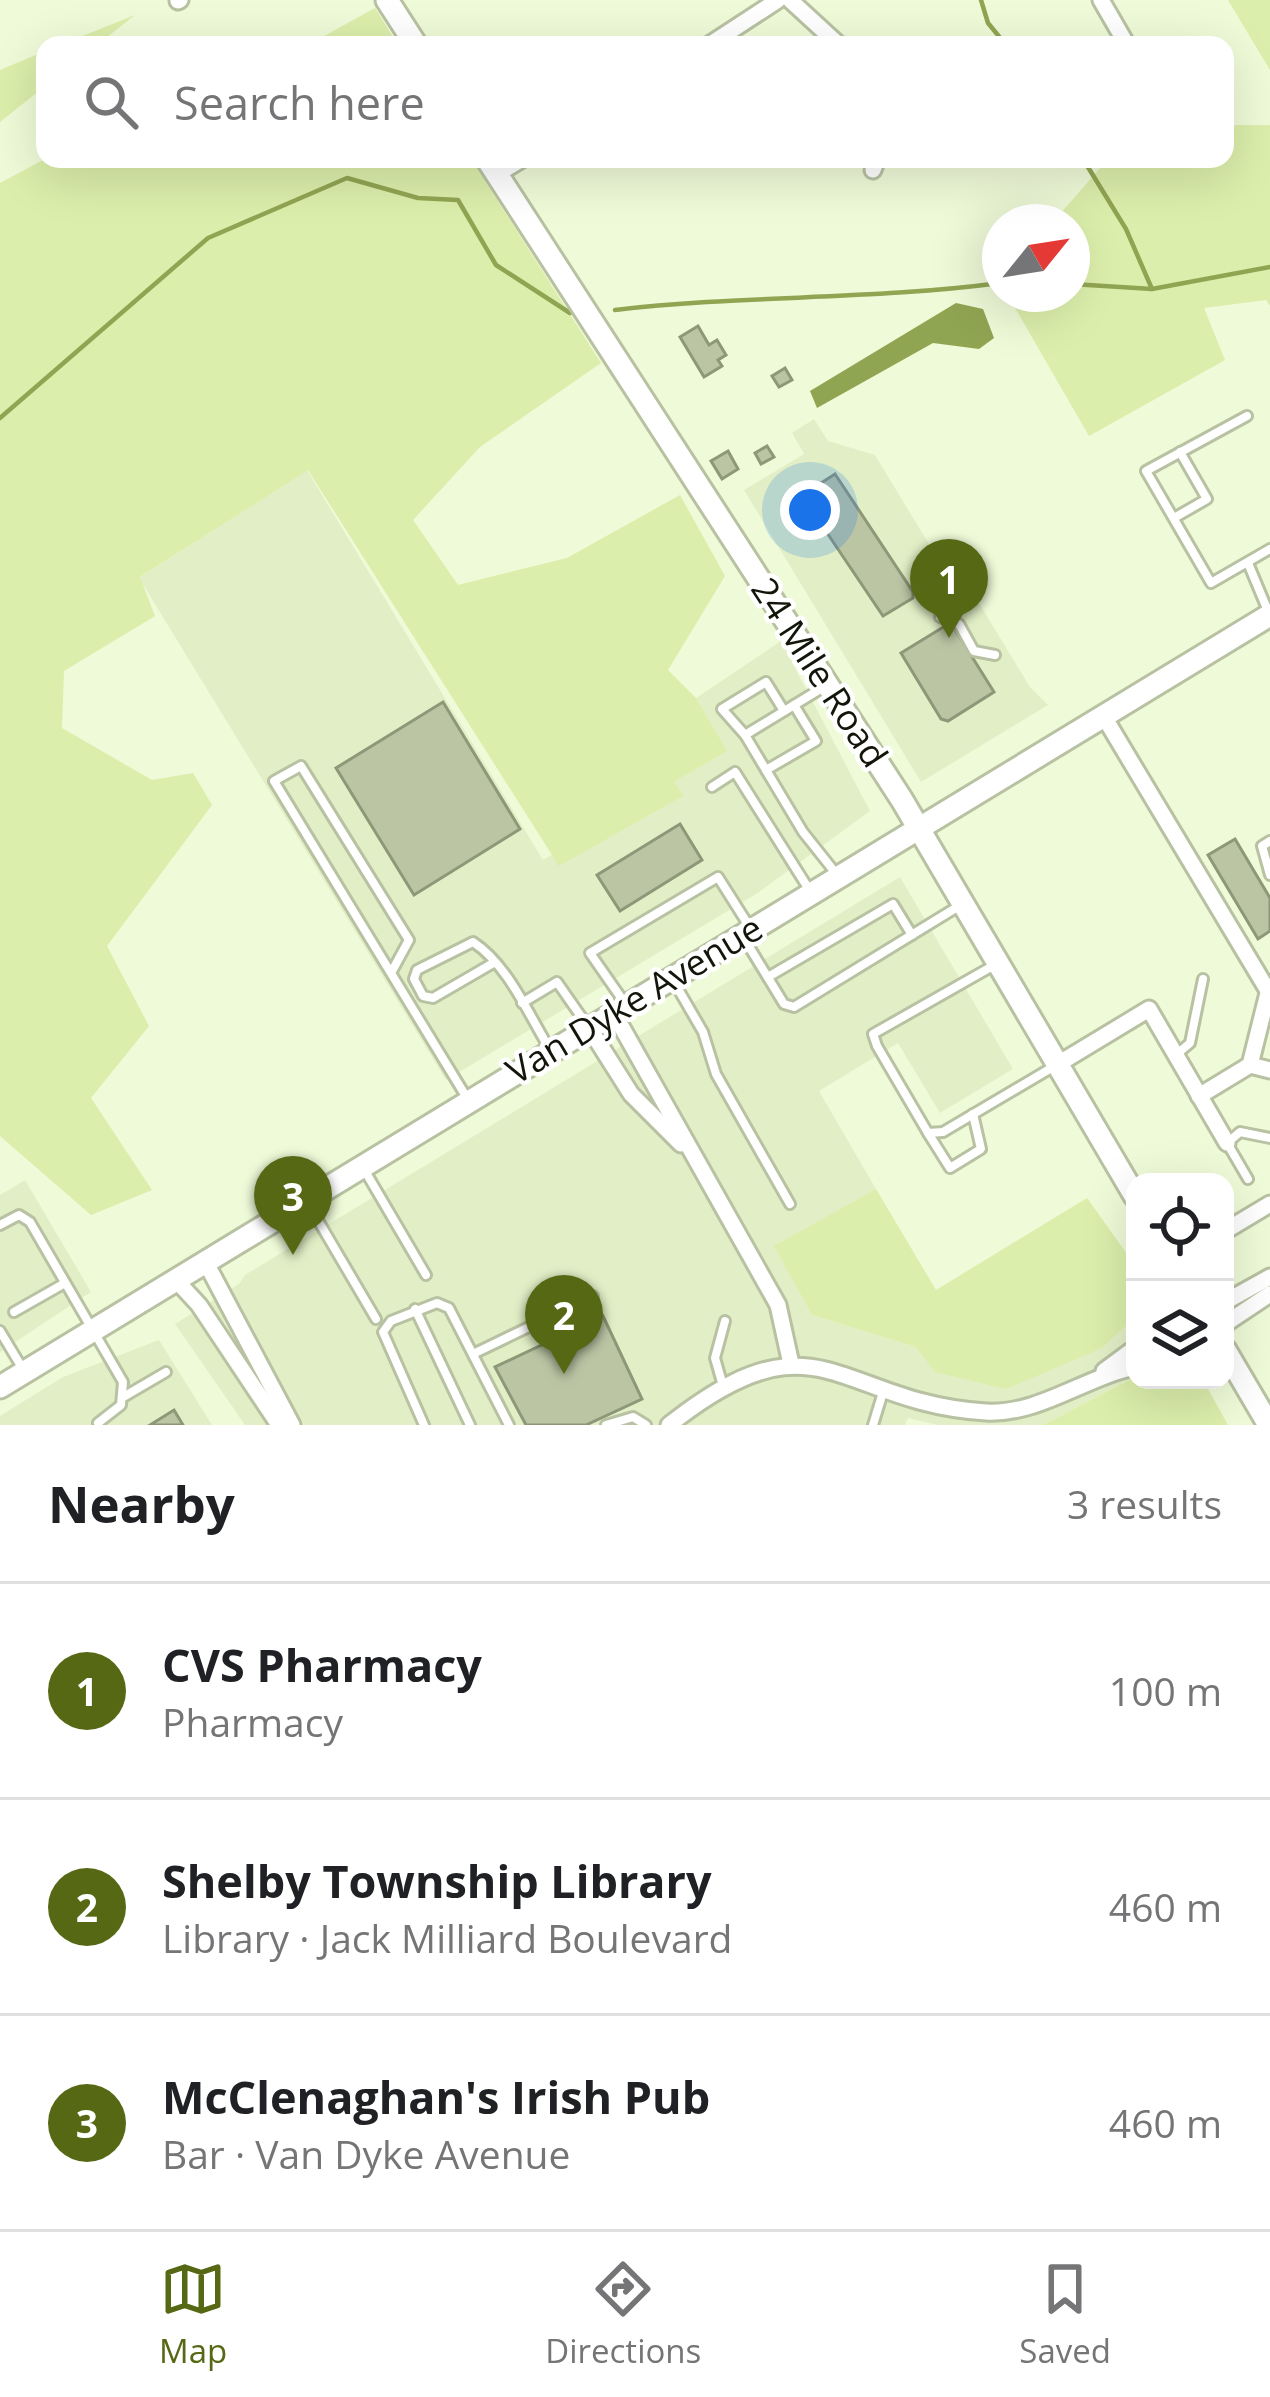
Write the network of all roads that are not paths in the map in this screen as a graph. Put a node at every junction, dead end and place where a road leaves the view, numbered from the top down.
1 (387, 0) edge
2 (778, 0) edge
3 (790, 0) edge
4 (1101, 0) edge
5 (410, 36) edge
6 (723, 36) edge
7 (829, 36) edge
8 (1122, 36) edge
9 (493, 168) edge
10 (1247, 416) dead end
11 (1180, 452) junction
12 (1174, 518) junction
13 (1270, 549) edge
14 (1248, 562) junction
15 (940, 616) dead end
16 (1270, 616) edge
17 (995, 655) dead end
18 (829, 684) junction
19 (794, 705) junction
20 (784, 711) junction
21 (1103, 716) junction
22 (745, 736) junction
23 (766, 770) junction
24 (712, 787) dead end
25 (919, 826) junction
26 (1270, 841) edge
27 (838, 875) junction
28 (1270, 875) edge
29 (811, 893) junction
30 (964, 903) junction
31 (746, 930) junction
32 (912, 935) junction
33 (495, 962) junction
34 (999, 962) junction
35 (391, 973) junction
36 (670, 976) junction
37 (768, 977) junction
38 (1203, 979) dead end
39 (1269, 994) edge
40 (522, 1004) junction
41 (618, 1007) junction
42 (588, 1026) junction
43 (550, 1049) junction
44 (1175, 1054) junction
45 (1058, 1064) junction
46 (1250, 1065) junction
47 (1270, 1070) edge
48 (652, 1078) junction
49 (631, 1094) junction
50 (1199, 1096) junction
51 (468, 1099) junction
52 (973, 1114) junction
53 (928, 1133) junction
54 (1270, 1138) edge
55 (1227, 1143) junction
56 (688, 1150) junction
57 (361, 1165) junction
58 (1248, 1179) dead end
59 (1126, 1181) edge
60 (305, 1199) junction
61 (790, 1204) dead end
62 (1270, 1204) edge
63 (0, 1225) edge
64 (1234, 1226) edge
65 (205, 1261) junction
66 (426, 1275) dead end
67 (1270, 1276) edge
68 (175, 1279) junction
69 (65, 1282) junction
70 (1270, 1294) edge
71 (593, 1296) dead end
72 (1234, 1297) edge
73 (415, 1309) junction
74 (14, 1312) dead end
75 (1234, 1318) edge
76 (376, 1319) dead end
77 (724, 1321) dead end
78 (92, 1330) junction
79 (244, 1330) junction
80 (0, 1331) edge
81 (222, 1343) junction
82 (473, 1354) junction
83 (1126, 1355) edge
84 (791, 1364) junction
85 (1234, 1365) edge
86 (1126, 1370) edge
87 (24, 1372) junction
88 (166, 1372) dead end
89 (1093, 1381) junction
90 (723, 1386) junction
91 (0, 1387) edge
92 (884, 1388) junction
93 (124, 1397) junction
94 (98, 1423) edge
95 (279, 1425) edge
96 (292, 1425) edge
97 (424, 1425) edge
98 (470, 1425) edge
99 (509, 1425) edge
100 (606, 1425) edge
101 (646, 1425) edge
102 (669, 1425) edge
103 (873, 1425) edge
104 (1269, 1425) edge

1 - 5 main road
2 - 6 street
3 - 7 street
4 - 8 street
9 - 18 main road, 24 Mile Road
10 - 11 lane
11 - 12 lane
11 - 12 lane
12 - 14 lane
13 - 14 lane
14 - 16 lane
15 - 17 lane
16 - 21 main road, Van Dyke Avenue
18 - 19 lane
18 - 25 main road, 24 Mile Road
19 - 20 lane
19 - 23 lane
20 - 22 lane
20 - 22 lane
21 - 25 main road, Van Dyke Avenue
21 - 39 street
22 - 23 lane
23 - 27 lane
24 - 29 lane
25 - 27 main road, Van Dyke Avenue
25 - 30 main road, 24 Mile Road
26 - 28 lane
27 - 29 main road, Van Dyke Avenue
29 - 31 main road, Van Dyke Avenue
30 - 32 lane
30 - 34 main road, 24 Mile Road
31 - 36 main road, Van Dyke Avenue
31 - 37 lane
31 - 41 lane
32 - 37 lane
32 - 37 lane
33 - 33 lane
33 - 40 lane
34 - 45 main road, 24 Mile Road
34 - 53 lane
35 - 35 lane
35 - 51 lane
36 - 41 main road, Van Dyke Avenue
36 - 61 lane
38 - 44 lane
39 - 46 street
40 - 42 lane
40 - 43 lane
41 - 42 main road, Van Dyke Avenue
41 - 48 street
42 - 43 main road, Van Dyke Avenue
42 - 49 street
43 - 51 main road, Van Dyke Avenue
44 - 45 street
44 - 50 street
45 - 52 lane
45 - 59 main road, 24 Mile Road
46 - 47 street
46 - 50 street
48 - 49 lane
48 - 56 street
49 - 56 street
50 - 55 street
51 - 57 main road, Van Dyke Avenue
52 - 53 lane
52 - 53 lane
54 - 55 lane
55 - 58 lane
56 - 84 street
57 - 60 main road, Van Dyke Avenue
57 - 66 lane
60 - 65 main road, Van Dyke Avenue
60 - 76 lane
62 - 64 street
63 - 69 lane
65 - 68 main road, Van Dyke Avenue
65 - 79 street
67 - 72 street
68 - 78 main road, Van Dyke Avenue
68 - 81 street
69 - 74 lane
69 - 78 lane
70 - 75 street
71 - 82 lane
73 - 82 lane
73 - 97 lane
73 - 98 lane
77 - 90 lane
78 - 87 main road, Van Dyke Avenue
78 - 93 lane
79 - 81 lane
79 - 96 street
80 - 87 lane
81 - 95 street
82 - 99 lane
83 - 89 street
84 - 90 street
84 - 92 street
85 - 104 main road
86 - 89 street
87 - 91 main road, Van Dyke Avenue
88 - 93 lane
89 - 92 street
90 - 102 street
92 - 103 lane
93 - 94 lane
100 - 101 lane

